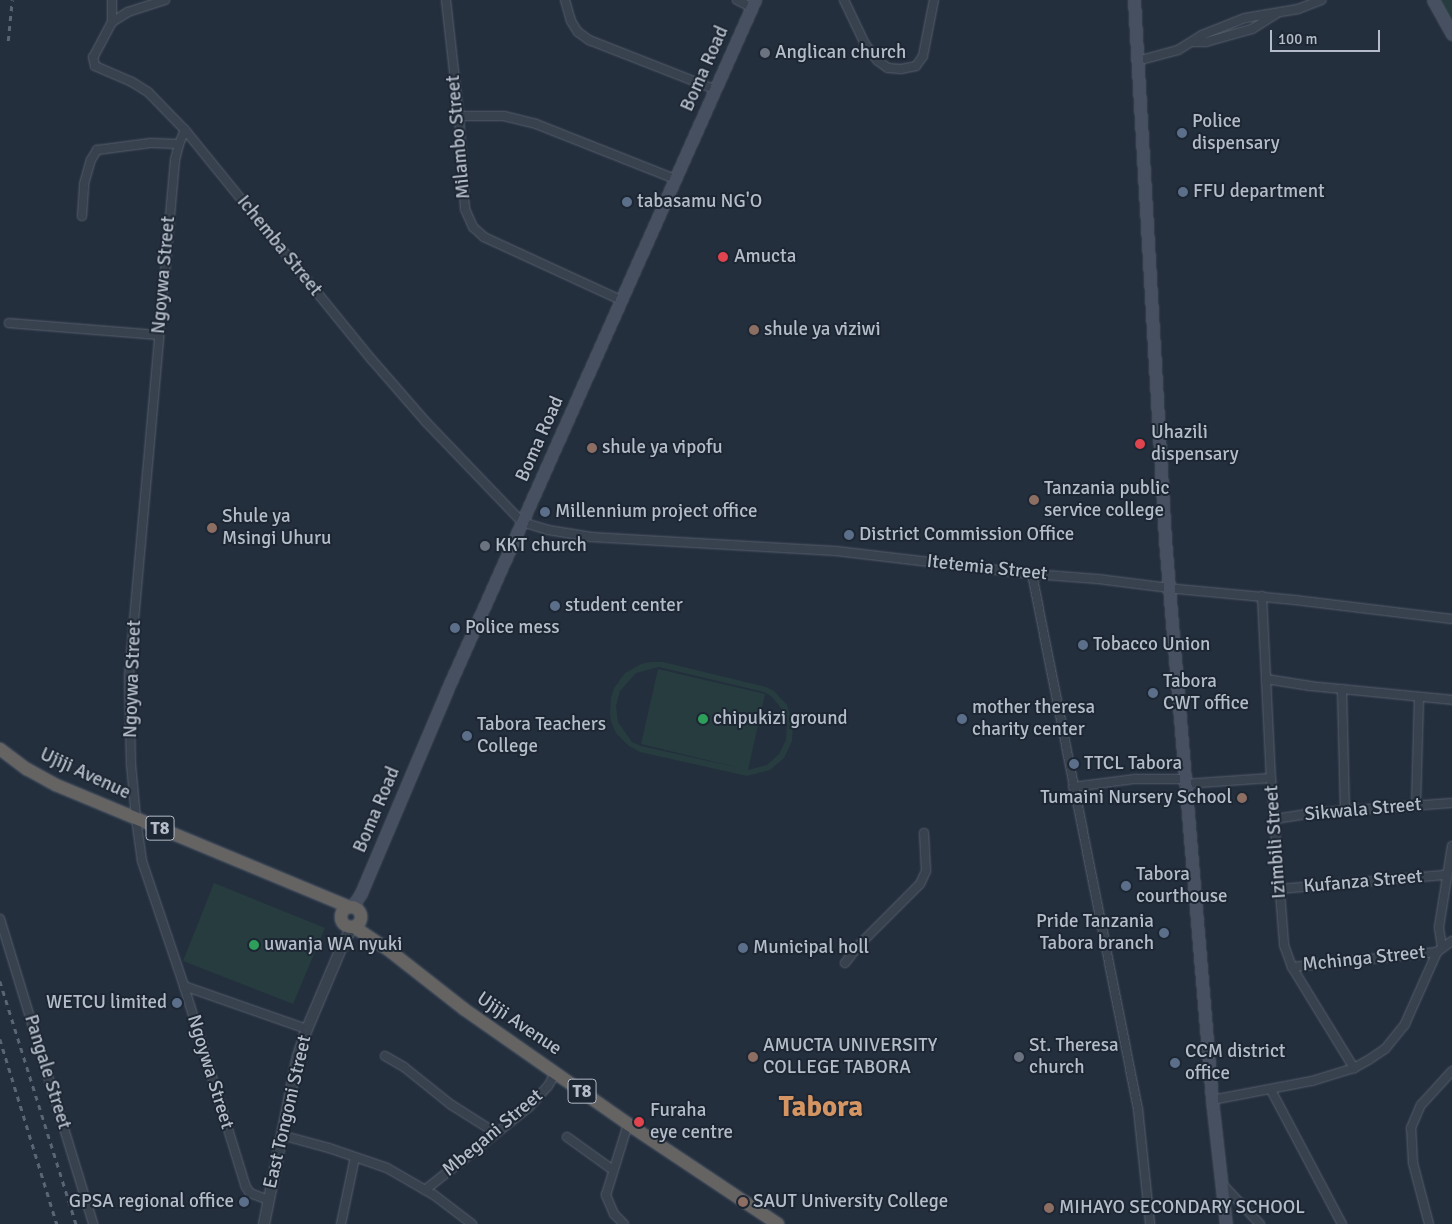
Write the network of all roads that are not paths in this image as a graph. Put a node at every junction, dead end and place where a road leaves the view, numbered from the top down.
1 (112, 0) edge
2 (165, 0) edge
3 (446, 0) edge
4 (565, 0) edge
5 (737, 0) edge
6 (844, 0) edge
7 (934, 0) edge
8 (1134, 0) edge
9 (1321, 0) edge
10 (1433, 0) edge
11 (753, 4) edge
12 (1277, 13) junction
13 (112, 22) junction
14 (1452, 34) edge
15 (1192, 42) junction
16 (1137, 61) junction
17 (714, 89) junction
18 (458, 116) junction
19 (185, 130) junction
20 (179, 144) junction
21 (675, 179) junction
22 (82, 216) dead end
23 (621, 300) junction
24 (9, 323) dead end
25 (158, 335) junction
26 (522, 522) junction
27 (1032, 574) junction
28 (1169, 588) junction
29 (1262, 596) junction
30 (1452, 619) edge
31 (1266, 679) junction
32 (1342, 689) junction
33 (1420, 697) junction
34 (1452, 700) edge
35 (0, 749) edge
36 (1271, 778) junction
37 (1184, 782) junction
38 (1073, 787) junction
39 (1452, 803) edge
40 (1416, 805) junction
41 (1345, 811) junction
42 (136, 818) junction
43 (1274, 818) junction
44 (924, 834) dead end
45 (1452, 846) edge
46 (1447, 875) junction
47 (1279, 889) junction
48 (352, 917) junction
49 (0, 919) edge
50 (1452, 940) edge
51 (1440, 949) junction
52 (846, 963) dead end
53 (1292, 967) junction
54 (184, 986) junction
55 (307, 1028) junction
56 (385, 1056) dead end
57 (1354, 1068) junction
58 (1452, 1071) edge
59 (556, 1072) junction
60 (1271, 1090) junction
61 (1212, 1100) junction
62 (628, 1124) junction
63 (496, 1132) junction
64 (281, 1135) junction
65 (567, 1136) dead end
66 (355, 1157) junction
67 (614, 1170) junction
68 (1222, 1184) junction
69 (425, 1190) junction
70 (268, 1200) junction
71 (93, 1224) edge
72 (264, 1224) edge
73 (341, 1224) edge
74 (472, 1224) edge
75 (624, 1224) edge
76 (778, 1224) edge
77 (1150, 1224) edge
78 (1226, 1224) edge
79 (1260, 1224) edge
80 (1342, 1224) edge
81 (1429, 1224) edge

1 - 13 street
2 - 13 street
3 - 18 street, Milambo Street
4 - 17 street
5 - 11 street
6 - 7 street
8 - 16 main road
9 - 12 street
10 - 14 main road
11 - 17 main road, Boma Road
12 - 15 street
12 - 15 street
13 - 19 street, Ichemba Street
15 - 16 street
16 - 28 main road
17 - 21 main road, Boma Road
18 - 21 street
18 - 23 street, Milambo Street
19 - 20 street, Ngoywa Street
19 - 26 street, Ichemba Street
20 - 22 street
20 - 25 street, Ngoywa Street
21 - 23 main road, Boma Road
23 - 26 main road, Boma Road
24 - 25 street
25 - 42 street, Ngoywa Street
26 - 27 street, Itetemia Street
26 - 48 main road, Boma Road
27 - 28 street, Itetemia Street
27 - 38 street
28 - 29 street, Itetemia Street
28 - 37 main road
29 - 30 street, Itetemia Street
29 - 31 street, Izimbili Street
31 - 32 street
31 - 36 street, Izimbili Street
32 - 33 street
32 - 41 street
33 - 34 street
33 - 40 street
35 - 42 highway, Ujiji Avenue / T8
36 - 37 street
36 - 43 street, Izimbili Street
37 - 38 street
37 - 61 main road
38 - 77 street
39 - 40 street, Sikwala Street
40 - 41 street, Sikwala Street
41 - 43 street, Sikwala Street
42 - 48 highway, Ujiji Avenue / T8
42 - 54 street, Ngoywa Street
43 - 47 street, Izimbili Street
44 - 52 street
45 - 46 street
46 - 47 street, Kufanza Street
46 - 51 street
47 - 53 street, Izimbili Street
48 - 55 street, East Tongoni Street
48 - 59 highway, Ujiji Avenue / T8
49 - 71 street, Pangale Street
50 - 51 street
51 - 53 street, Mchinga Street
51 - 57 street
53 - 57 street, Izimbili Street
54 - 55 street
54 - 70 street, Ngoywa Street
55 - 64 street, East Tongoni Street
56 - 63 street
57 - 60 street
58 - 81 street
59 - 62 highway, Ujiji Avenue / T8
59 - 63 street, Mbegani Street
60 - 61 street
60 - 80 street
61 - 68 main road
62 - 67 street
62 - 76 highway, Ujiji Avenue / T8
63 - 69 street, Mbegani Street
64 - 66 street
64 - 70 street, East Tongoni Street
65 - 67 street
66 - 69 street
66 - 73 street
67 - 75 street
68 - 78 main road
68 - 79 street
69 - 74 street
70 - 72 street, East Tongoni Street

